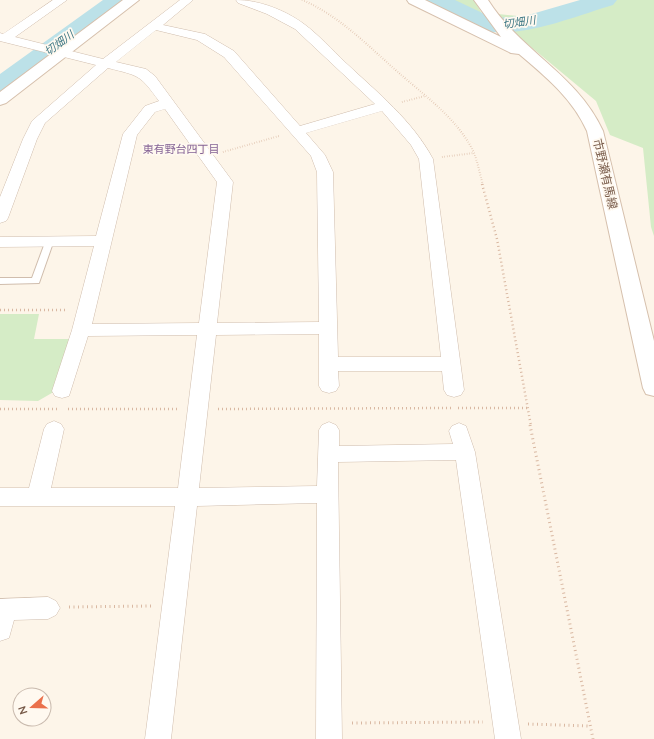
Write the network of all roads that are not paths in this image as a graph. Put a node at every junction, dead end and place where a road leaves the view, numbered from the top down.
1 (61, 0) edge
2 (132, 0) edge
3 (187, 0) edge
4 (242, 0) edge
5 (481, 0) edge
6 (422, 2) edge
7 (153, 26) junction
8 (2, 38) edge
9 (523, 49) junction
10 (62, 52) junction
11 (106, 63) junction
12 (0, 100) edge
13 (168, 104) junction
14 (384, 106) junction
15 (297, 131) junction
16 (0, 218) edge
17 (50, 240) junction
18 (103, 241) junction
19 (0, 242) edge
20 (0, 281) edge
21 (328, 328) junction
22 (207, 329) junction
23 (81, 330) junction
24 (329, 364) junction
25 (451, 364) junction
26 (329, 386) road end
27 (654, 388) edge
28 (454, 390) road end
29 (62, 391) road end
30 (329, 419) road end
31 (54, 429) road end
32 (328, 454) junction
33 (328, 494) junction
34 (0, 497) edge
35 (38, 497) junction
36 (187, 497) junction
37 (48, 608) road end
38 (2, 617) edge
39 (329, 731) edge
40 (507, 731) edge
41 (158, 739) edge

1 - 8 street
2 - 10 main road
3 - 7 street
4 - 14 street
5 - 9 main road, 市野瀬有馬線
6 - 9 main road
7 - 11 street
7 - 15 street
8 - 10 street
9 - 27 main road, 市野瀬有馬線
10 - 11 street
10 - 12 main road
11 - 13 street
11 - 16 street
13 - 18 street
13 - 22 street
14 - 15 street
14 - 25 street
15 - 21 street
17 - 18 street
17 - 19 street
17 - 20 lane
18 - 23 street
21 - 22 street
21 - 24 street
22 - 23 street
22 - 36 street
23 - 29 street
24 - 25 street
24 - 26 street
25 - 28 street
30 - 32 street
31 - 35 street
32 - 33 street
32 - 40 street
33 - 36 street
33 - 39 street
34 - 35 street
35 - 36 street
36 - 41 street
37 - 38 street

